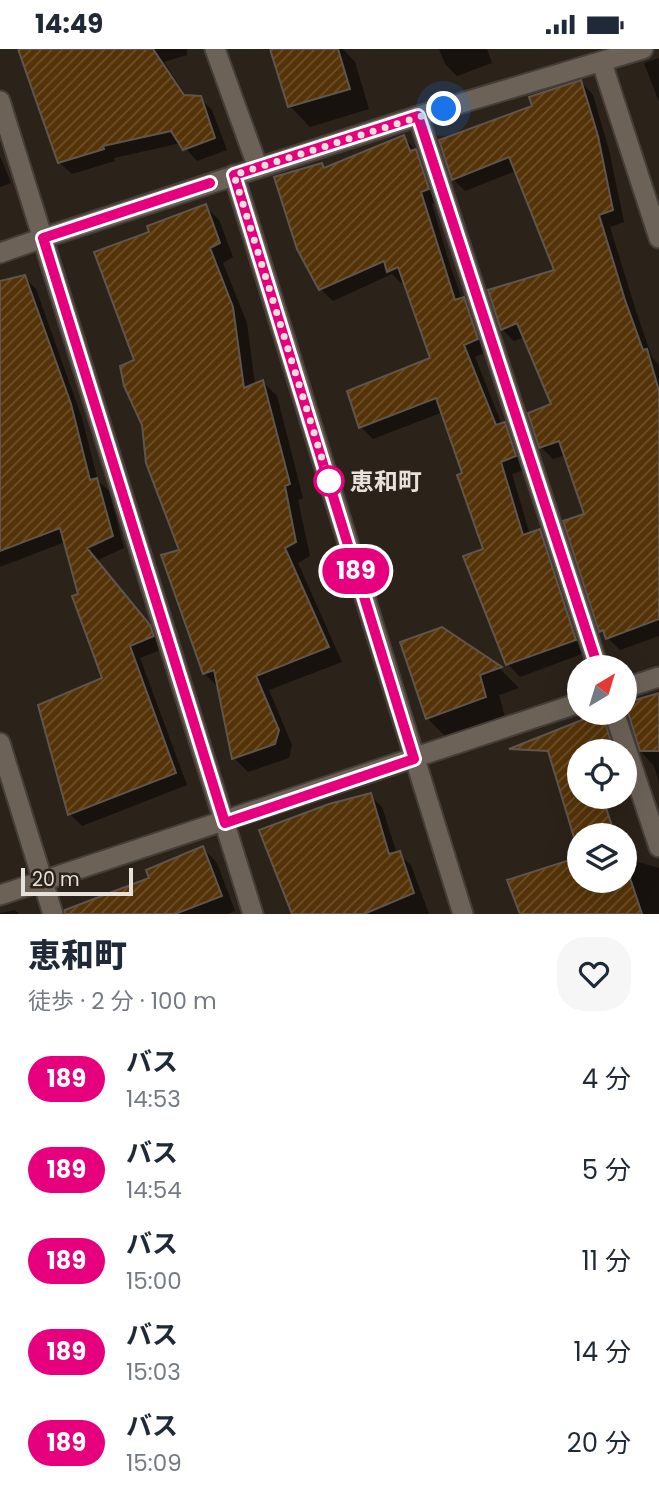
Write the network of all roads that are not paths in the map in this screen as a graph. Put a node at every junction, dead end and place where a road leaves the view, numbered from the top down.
1 (215, 49) edge
2 (643, 49) edge
3 (602, 63) junction
4 (0, 101) edge
5 (418, 116) junction
6 (258, 168) junction
7 (234, 175) junction
8 (43, 238) junction
9 (659, 238) edge
10 (0, 253) edge
11 (594, 655) edge
12 (659, 677) edge
13 (637, 684) edge
14 (567, 707) edge
15 (618, 725) edge
16 (0, 743) edge
17 (414, 759) junction
18 (225, 823) junction
19 (659, 847) edge
20 (43, 881) junction
21 (0, 895) edge
22 (53, 914) edge
23 (253, 914) edge
24 (463, 914) edge

1 - 6 street
2 - 3 street
3 - 5 street
3 - 9 street
4 - 8 street
5 - 6 street
5 - 11 street
6 - 7 street
7 - 8 street
7 - 17 street
8 - 10 street
8 - 18 street
12 - 13 street
14 - 17 street
15 - 19 street
16 - 20 street
17 - 18 street
17 - 24 street
18 - 20 street
18 - 23 street
20 - 21 street
20 - 22 street

